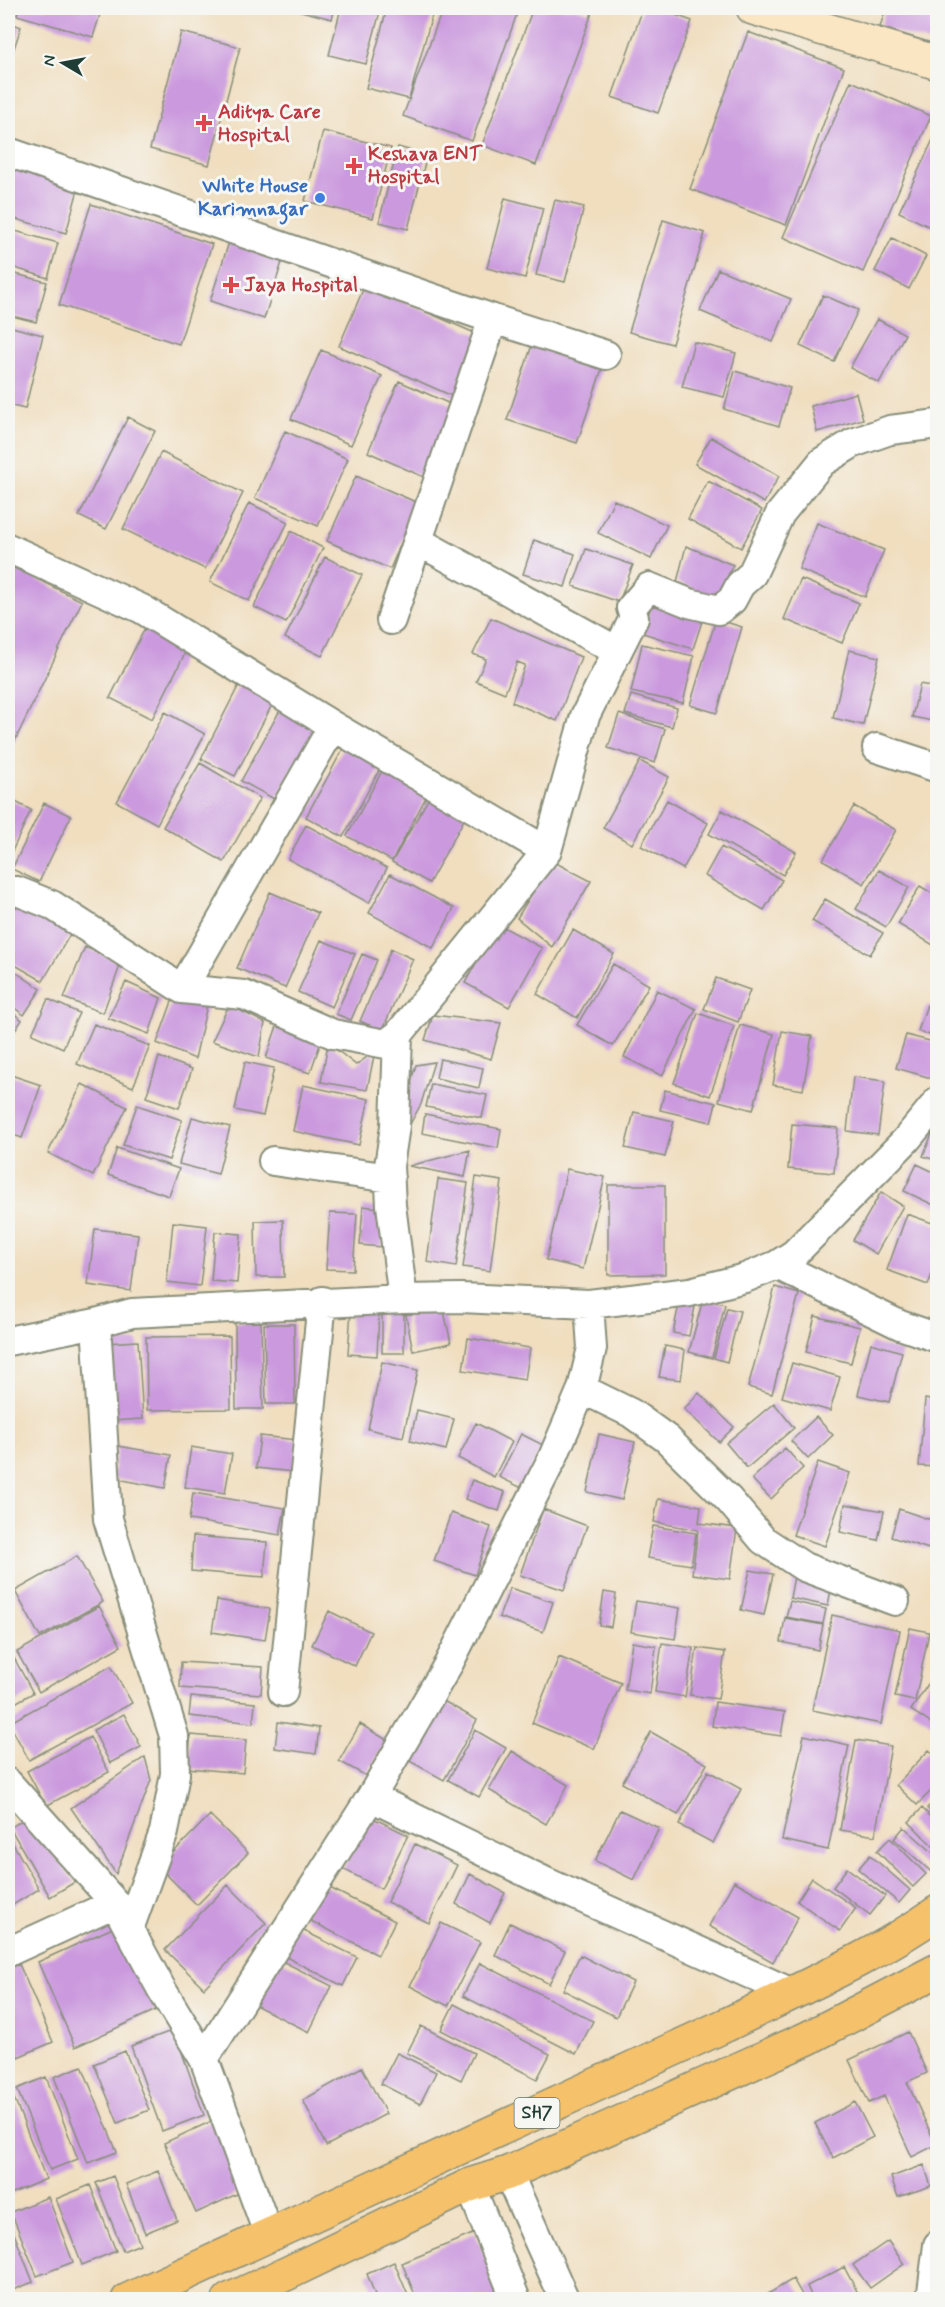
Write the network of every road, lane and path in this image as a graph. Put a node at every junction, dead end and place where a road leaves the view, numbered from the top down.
1 (763, 9) edge
2 (938, 63) edge
3 (8, 152) edge
4 (492, 319) junction
5 (606, 355) dead end
6 (938, 424) edge
7 (418, 541) junction
8 (8, 548) edge
9 (391, 620) dead end
10 (617, 651) junction
11 (333, 726) junction
12 (877, 747) dead end
13 (938, 768) edge
14 (547, 851) junction
15 (8, 891) edge
16 (182, 989) junction
17 (398, 1035) junction
18 (938, 1101) edge
19 (273, 1161) dead end
20 (390, 1178) junction
21 (777, 1265) junction
22 (403, 1299) junction
23 (322, 1301) junction
24 (589, 1304) junction
25 (96, 1323) junction
26 (938, 1338) edge
27 (8, 1341) edge
28 (582, 1389) junction
29 (895, 1601) dead end
30 (283, 1692) dead end
31 (8, 1782) edge
32 (371, 1797) junction
33 (115, 1903) junction
34 (938, 1912) edge
35 (129, 1929) junction
36 (8, 1952) edge
37 (938, 1970) edge
38 (792, 1993) junction
39 (204, 2059) junction
40 (508, 2173) junction
41 (470, 2185) junction
42 (269, 2236) junction
43 (938, 2245) edge
44 (128, 2300) edge
45 (229, 2300) edge
46 (516, 2300) edge
47 (565, 2300) edge
48 (931, 2300) edge

1 - 2 street
3 - 4 street
4 - 5 street
4 - 7 street
6 - 10 street
7 - 9 street
7 - 10 street
8 - 11 street
10 - 14 street
11 - 14 street
11 - 16 street
12 - 13 street
14 - 17 street
15 - 16 street
16 - 17 street
17 - 20 street
18 - 21 street
19 - 20 street
20 - 22 street
21 - 24 street
21 - 26 street
22 - 23 street
22 - 24 street
23 - 25 street
23 - 30 street
24 - 28 street
25 - 27 street
25 - 35 street
28 - 29 street
28 - 32 street
31 - 33 street
32 - 38 street
32 - 39 street
33 - 35 street
33 - 36 street
34 - 38 main road, SH7
35 - 39 street
37 - 40 main road, SH7
38 - 42 main road, SH7
39 - 42 street
40 - 41 main road, SH7
40 - 47 street
41 - 45 main road, SH7
41 - 46 street
42 - 44 main road, SH7
43 - 48 street

